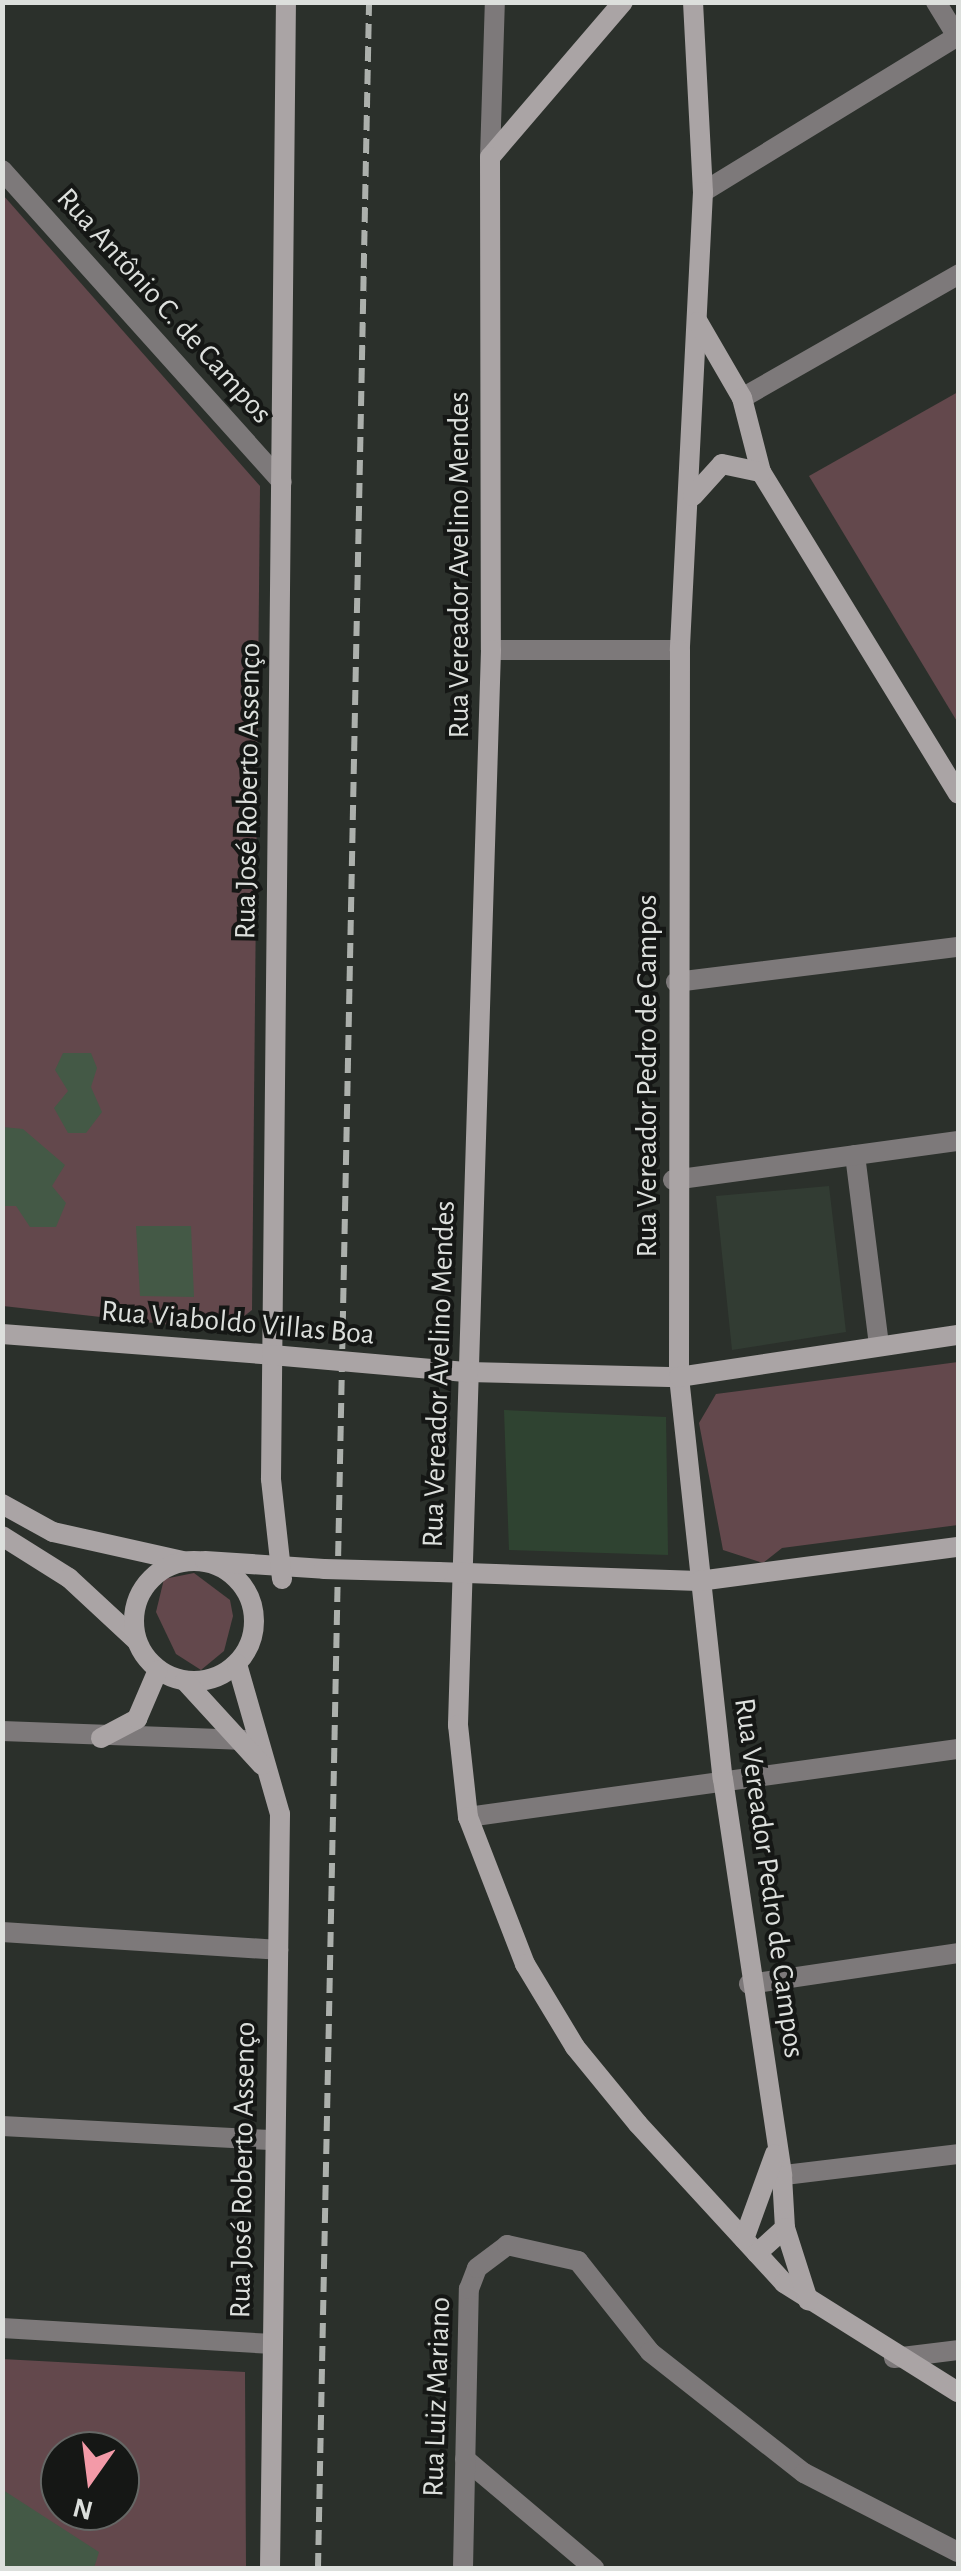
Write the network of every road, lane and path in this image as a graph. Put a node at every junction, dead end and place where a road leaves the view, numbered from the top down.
1 (286, 2) edge
2 (495, 2) edge
3 (624, 2) edge
4 (694, 2) edge
5 (936, 2) edge
6 (958, 37) edge
7 (490, 157) junction
8 (2, 170) edge
9 (703, 192) junction
10 (958, 275) edge
11 (698, 322) junction
12 (742, 398) junction
13 (761, 472) junction
14 (282, 482) junction
15 (689, 502) junction
16 (491, 650) junction
17 (680, 650) junction
18 (958, 794) edge
19 (958, 947) edge
20 (676, 982) junction
21 (958, 1141) edge
22 (855, 1155) junction
23 (673, 1180) junction
24 (2, 1334) edge
25 (958, 1335) edge
26 (879, 1345) junction
27 (272, 1355) junction
28 (468, 1372) junction
29 (678, 1377) junction
30 (2, 1504) edge
31 (2, 1536) edge
32 (958, 1547) edge
33 (193, 1561) junction
34 (281, 1570) junction
35 (464, 1571) junction
36 (699, 1581) junction
37 (252, 1601) junction
38 (136, 1640) junction
39 (237, 1664) junction
40 (158, 1670) junction
41 (185, 1681) junction
42 (2, 1732) edge
43 (101, 1738) junction
44 (246, 1742) junction
45 (958, 1749) edge
46 (723, 1779) junction
47 (468, 1817) junction
48 (2, 1932) edge
49 (278, 1950) junction
50 (958, 1953) edge
51 (749, 1984) junction
52 (2, 2126) edge
53 (272, 2140) junction
54 (958, 2154) edge
55 (775, 2176) junction
56 (785, 2228) junction
57 (750, 2246) junction
58 (808, 2300) junction
59 (2, 2328) edge
60 (269, 2344) junction
61 (958, 2350) edge
62 (894, 2358) junction
63 (958, 2392) edge
64 (465, 2459) junction
65 (958, 2552) edge
66 (270, 2568) edge
67 (462, 2568) edge
68 (594, 2568) edge

1 - 14 main road, Rua José Roberto Assenço
2 - 7 street
3 - 7 main road
4 - 9 main road, Rua Vereador Pedro de Campos
5 - 6 street
6 - 9 street
7 - 16 main road, Rua Vereador Avelino Mendes
8 - 14 street, Rua Antônio C. de Campos
9 - 11 main road, Rua Vereador Pedro de Campos
10 - 12 street
11 - 12 main road
11 - 15 main road, Rua Vereador Pedro de Campos
12 - 13 main road
13 - 15 main road
13 - 18 main road
14 - 27 main road, Rua José Roberto Assenço
15 - 17 main road, Rua Vereador Pedro de Campos
16 - 17 street
16 - 28 main road, Rua Vereador Avelino Mendes
17 - 20 main road, Rua Vereador Pedro de Campos
19 - 20 street
20 - 23 main road, Rua Vereador Pedro de Campos
21 - 22 street
22 - 23 street
22 - 26 street
23 - 29 main road, Rua Vereador Pedro de Campos
24 - 27 main road, Rua Viaboldo Villas Boa
25 - 26 main road, Rua Viaboldo Villas Boa
26 - 29 main road, Rua Viaboldo Villas Boa
27 - 28 main road, Rua Viaboldo Villas Boa, bridge
27 - 34 main road, Rua José Roberto Assenço
28 - 29 main road, Rua Viaboldo Villas Boa
28 - 35 main road, Rua Vereador Avelino Mendes
29 - 36 main road, Rua Vereador Pedro de Campos
30 - 33 main road
31 - 38 main road
32 - 36 main road
33 - 34 main road
33 - 37 main road
33 - 38 main road
34 - 35 main road, bridge
34 - 37 main road
35 - 36 main road
35 - 47 main road, Rua Vereador Avelino Mendes
36 - 46 main road, Rua Vereador Pedro de Campos
37 - 39 main road
38 - 40 main road
39 - 41 main road
39 - 44 main road
40 - 41 main road
40 - 43 main road
41 - 44 main road, Rua José Roberto Assenço
42 - 43 street
43 - 44 street
44 - 49 main road, Rua José Roberto Assenço
45 - 46 street
46 - 47 street
46 - 51 main road, Rua Vereador Pedro de Campos
47 - 57 main road, Rua Vereador Avelino Mendes
48 - 49 street
49 - 53 main road, Rua José Roberto Assenço
50 - 51 street
51 - 55 main road, Rua Vereador Pedro de Campos
52 - 53 street
53 - 60 main road, Rua José Roberto Assenço
54 - 55 street
55 - 56 main road, Rua Vereador Pedro de Campos
55 - 57 main road, Rua Vereador Pedro de Campos
56 - 57 main road
56 - 58 main road, Rua Vereador Pedro de Campos
57 - 58 main road, Rua Vereador Avelino Mendes
58 - 62 main road, Rua Vereador Avelino Mendes
59 - 60 street
60 - 66 main road, Rua José Roberto Assenço
61 - 62 street
62 - 63 main road, Rua Vereador Avelino Mendes
64 - 65 street, Rua Luiz Mariano
64 - 67 street, Rua Luiz Mariano
64 - 68 street

